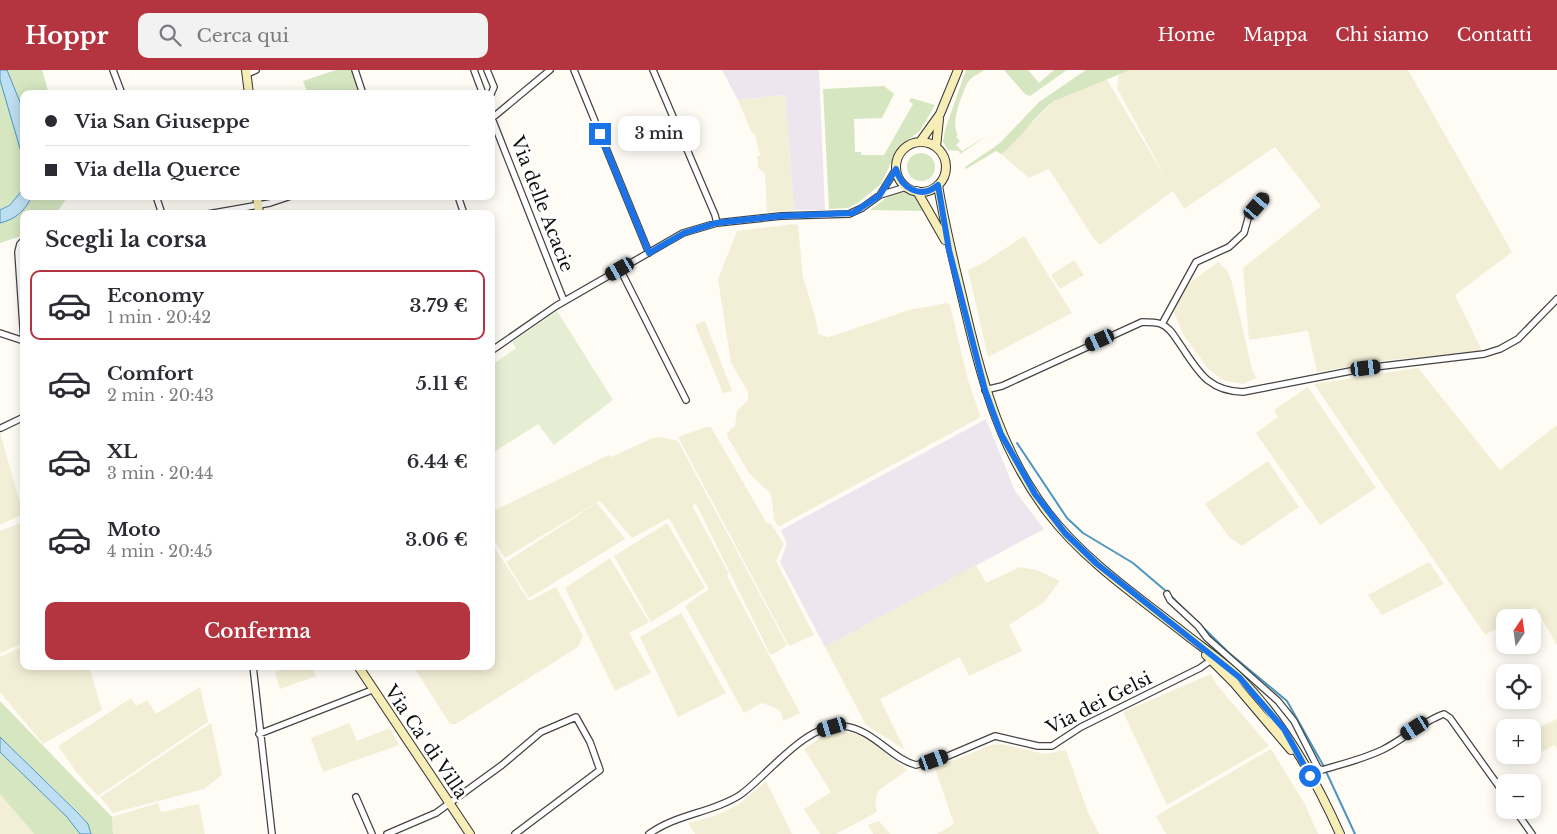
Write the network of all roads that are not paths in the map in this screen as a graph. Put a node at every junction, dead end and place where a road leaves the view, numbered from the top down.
1 (113, 70) edge
2 (256, 70) edge
3 (355, 70) edge
4 (474, 70) edge
5 (487, 70) edge
6 (550, 70) edge
7 (574, 70) edge
8 (653, 70) edge
9 (958, 70) edge
10 (246, 72) edge
11 (120, 90) edge
12 (248, 90) edge
13 (362, 90) edge
14 (482, 90) edge
15 (493, 90) edge
16 (940, 114) junction
17 (495, 116) edge
18 (495, 126) edge
19 (920, 142) junction
20 (936, 147) junction
21 (896, 169) junction
22 (938, 185) junction
23 (906, 187) junction
24 (917, 192) junction
25 (880, 195) junction
26 (1265, 197) dead end
27 (256, 200) edge
28 (926, 205) junction
29 (222, 210) edge
30 (942, 212) junction
31 (716, 223) junction
32 (20, 244) edge
33 (949, 250) junction
34 (649, 253) junction
35 (620, 269) junction
36 (20, 282) edge
37 (1557, 298) edge
38 (564, 301) junction
39 (1162, 324) junction
40 (0, 333) edge
41 (20, 340) edge
42 (495, 348) edge
43 (985, 390) junction
44 (686, 400) dead end
45 (20, 419) edge
46 (2, 428) dead end
47 (1167, 594) dead end
48 (1214, 659) junction
49 (254, 670) edge
50 (360, 670) edge
51 (372, 690) junction
52 (1278, 701) junction
53 (1265, 711) junction
54 (260, 734) junction
55 (1496, 782) edge
56 (356, 797) dead end
57 (449, 803) junction
58 (1522, 819) edge
59 (272, 834) edge
60 (372, 834) edge
61 (387, 834) edge
62 (470, 834) edge
63 (516, 834) edge
64 (648, 834) edge
65 (1340, 834) edge
66 (1532, 834) edge

1 - 11 street
2 - 10 street
3 - 13 street
4 - 14 street
5 - 15 street
6 - 17 street
7 - 34 street
8 - 31 street
9 - 16 street
10 - 12 street
16 - 19 street
16 - 20 street
18 - 38 street, Via delle Acacie
19 - 20 street
19 - 21 street
20 - 22 street
21 - 23 street
21 - 25 street
22 - 24 street
22 - 30 street
23 - 24 street
23 - 25 street
24 - 28 street
25 - 31 street
26 - 39 street
27 - 29 street
28 - 30 street
28 - 33 street
30 - 33 street
31 - 34 street
32 - 36 street
33 - 43 street
34 - 35 street
35 - 38 street
35 - 44 street
37 - 39 street
38 - 42 street
39 - 43 street
40 - 41 street
43 - 48 street
45 - 46 street
47 - 52 street
48 - 53 street
48 - 64 street, Via dei Gelsi
49 - 54 street
50 - 51 street, Via Ca' di Villa
51 - 54 street
51 - 57 street, Via Ca' di Villa
52 - 53 street
52 - 55 street
53 - 65 street
54 - 59 street
56 - 60 street
57 - 61 street
57 - 62 street, Via Ca' di Villa
57 - 63 street
58 - 66 street

